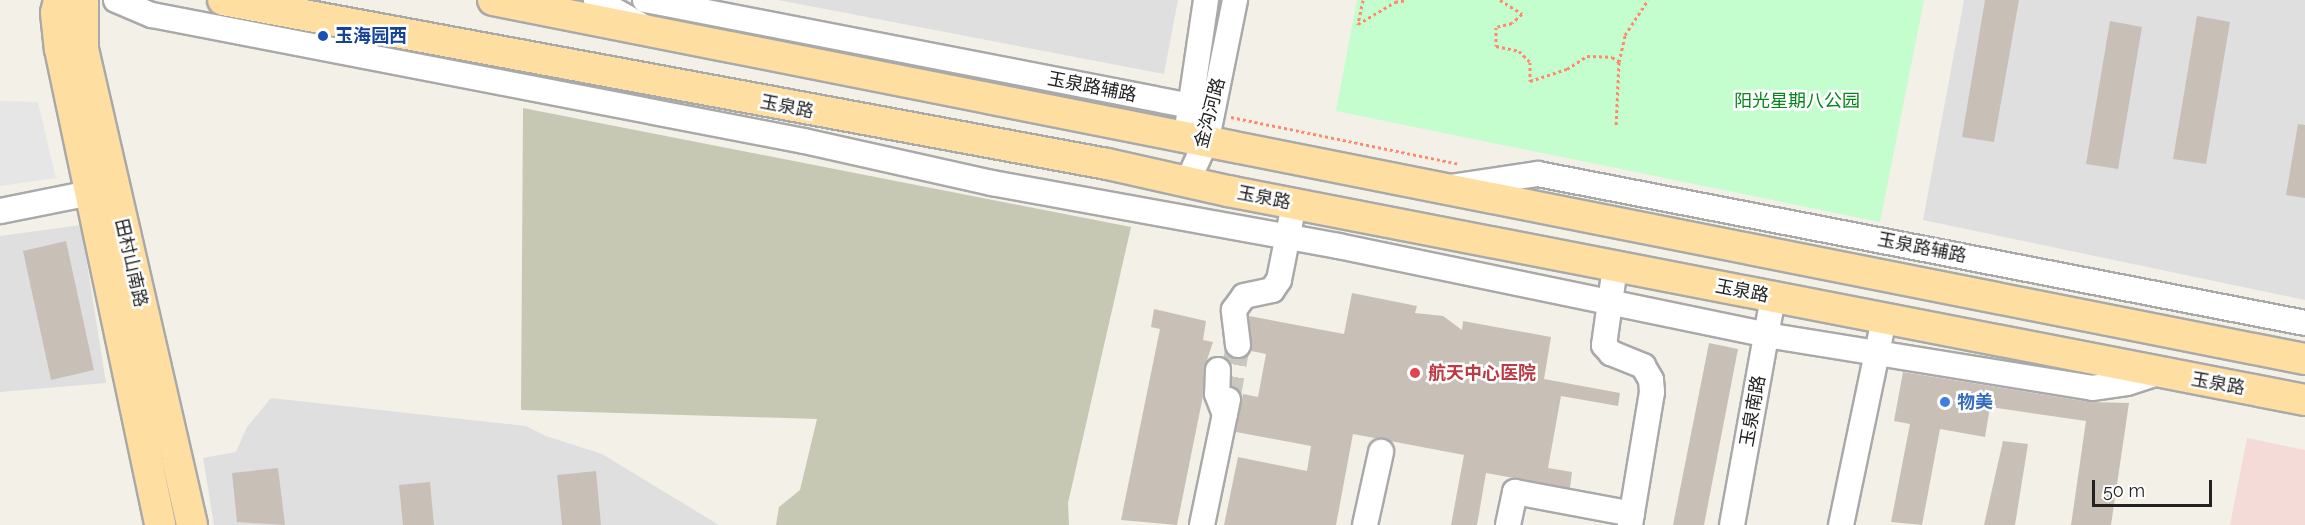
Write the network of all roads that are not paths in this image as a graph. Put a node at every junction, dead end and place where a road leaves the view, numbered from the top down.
1 (59, 0) edge
2 (83, 0) edge
3 (116, 0) edge
4 (223, 0) edge
5 (493, 0) edge
6 (596, 0) edge
7 (1206, 0) edge
8 (1235, 0) edge
9 (646, 14) edge
10 (339, 22) junction
11 (401, 65) junction
12 (808, 111) junction
13 (1092, 116) junction
14 (1199, 123) junction
15 (728, 127) junction
16 (1264, 151) junction
17 (1068, 158) junction
18 (1187, 183) junction
19 (1444, 188) junction
20 (1228, 191) junction
21 (90, 193) junction
22 (1294, 204) junction
23 (0, 211) edge
24 (1288, 237) junction
25 (1615, 267) junction
26 (1773, 297) junction
27 (1608, 302) junction
28 (1884, 320) junction
29 (2305, 323) edge
30 (1232, 334) tunnel mouth
31 (1766, 335) junction
32 (1877, 354) junction
33 (2305, 358) edge
34 (1218, 370) dead end
35 (2158, 373) junction
36 (2305, 400) edge
37 (1381, 452) dead end
38 (1631, 520) edge
39 (160, 525) edge
40 (192, 525) edge
41 (1202, 525) edge
42 (1365, 525) edge
43 (1508, 525) edge
44 (1732, 525) edge
45 (1841, 525) edge

1 - 21 main road, 田村山南路
2 - 40 main road, 田村山南路
3 - 11 street
4 - 10 main road, 玉泉路
5 - 9 main road
6 - 9 street, 玉泉路辅路
7 - 14 street, 金沟河路
8 - 14 street, 金沟河路
9 - 13 main road
9 - 14 street, 玉泉路辅路
10 - 11 street
10 - 12 main road, 玉泉路
11 - 15 street
12 - 15 street
12 - 17 main road, 玉泉路
13 - 14 main road
13 - 17 main road
14 - 16 main road
14 - 18 street, 金沟河路
15 - 24 street
16 - 19 main road
16 - 20 main road
17 - 18 main road, 玉泉路
18 - 20 main road, 玉泉路
19 - 29 street, 玉泉路辅路
19 - 33 main road
20 - 22 main road, 玉泉路
21 - 23 street
21 - 39 main road, 田村山南路
22 - 24 street
22 - 25 main road, 玉泉路
24 - 27 street
24 - 30 street
25 - 26 main road, 玉泉路
25 - 27 street
26 - 28 main road, 玉泉路
26 - 31 street, 玉泉南路
27 - 31 street
27 - 38 street
28 - 32 street
28 - 35 main road, 玉泉路
31 - 32 street
31 - 44 street, 玉泉南路
32 - 35 street
32 - 45 street
34 - 41 street
35 - 36 main road, 玉泉路
37 - 42 street
38 - 43 street

